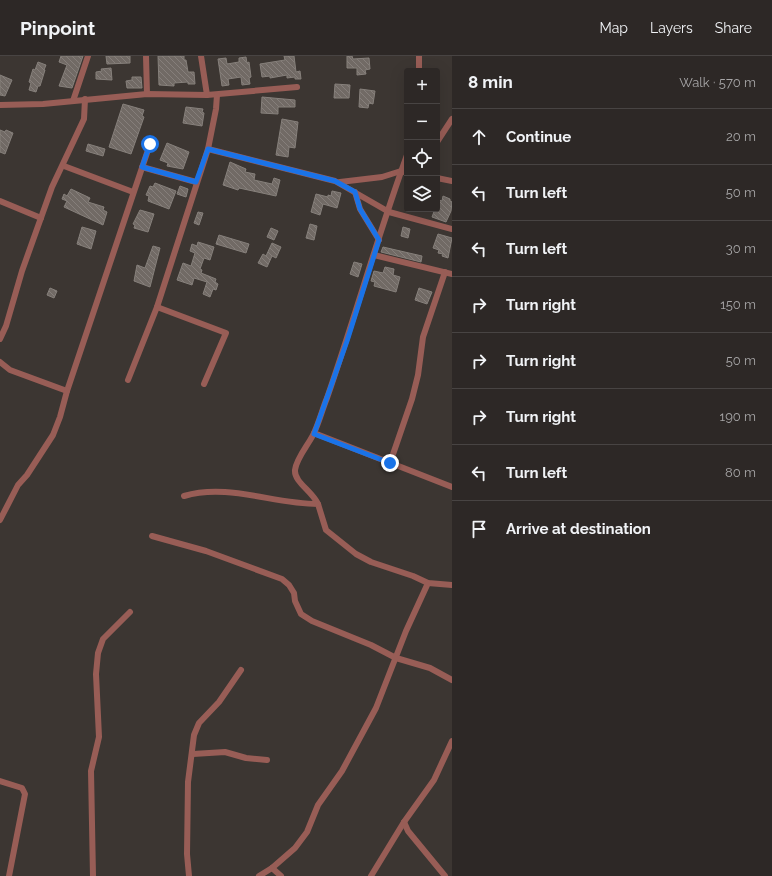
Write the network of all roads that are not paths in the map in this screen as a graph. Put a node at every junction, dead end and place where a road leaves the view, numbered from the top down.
1 (88, 56) edge
2 (146, 56) edge
3 (201, 56) edge
4 (419, 56) edge
5 (419, 68) edge
6 (297, 87) dead end
7 (147, 94) junction
8 (207, 95) junction
9 (217, 95) junction
10 (85, 99) junction
11 (73, 101) junction
12 (0, 105) edge
13 (452, 119) edge
14 (438, 140) edge
15 (150, 144) dead end
16 (208, 149) junction
17 (64, 166) junction
18 (142, 167) junction
19 (404, 172) edge
20 (440, 179) edge
21 (452, 181) edge
22 (196, 182) junction
23 (338, 183) junction
24 (133, 192) junction
25 (355, 192) junction
26 (1, 203) edge
27 (389, 212) junction
28 (41, 218) junction
29 (452, 229) edge
30 (379, 240) junction
31 (374, 255) junction
32 (445, 272) junction
33 (452, 274) edge
34 (157, 307) junction
35 (0, 339) edge
36 (0, 362) edge
37 (128, 380) dead end
38 (204, 384) dead end
39 (67, 391) junction
40 (314, 434) junction
41 (390, 463) junction
42 (452, 487) edge
43 (184, 496) dead end
44 (318, 504) junction
45 (0, 520) edge
46 (152, 536) dead end
47 (428, 583) junction
48 (452, 586) edge
49 (130, 612) dead end
50 (396, 658) junction
51 (241, 670) dead end
52 (452, 680) edge
53 (452, 741) edge
54 (193, 754) junction
55 (268, 760) dead end
56 (0, 781) edge
57 (404, 822) junction
58 (272, 868) junction
59 (10, 876) edge
60 (93, 876) edge
61 (189, 876) edge
62 (259, 876) edge
63 (281, 876) edge
64 (372, 876) edge
65 (445, 876) edge

1 - 11 street
2 - 7 street
3 - 8 street
4 - 5 street
6 - 9 street
7 - 8 street
7 - 10 street
8 - 9 street
9 - 16 street
10 - 11 street
10 - 17 street
11 - 12 street
13 - 14 street
15 - 18 street
16 - 22 street
16 - 23 street
17 - 24 street
17 - 28 street
18 - 22 street
18 - 24 street
19 - 23 street
19 - 27 street
20 - 21 street
22 - 34 street
23 - 25 street
24 - 39 street
25 - 27 street
25 - 30 street
26 - 28 street
27 - 29 street
27 - 30 street
28 - 35 street
30 - 31 street
31 - 32 street
31 - 40 street
32 - 33 street
32 - 41 street
34 - 37 street
34 - 38 street
36 - 39 street
39 - 45 street
40 - 41 street
40 - 44 street
41 - 42 street
43 - 44 street
44 - 47 street
46 - 50 street
47 - 48 street
47 - 50 street
49 - 60 street
50 - 52 street
50 - 58 street
51 - 54 street
53 - 57 street
54 - 55 street
54 - 61 street
56 - 59 street
57 - 64 street
57 - 65 street
58 - 62 street
58 - 63 street

